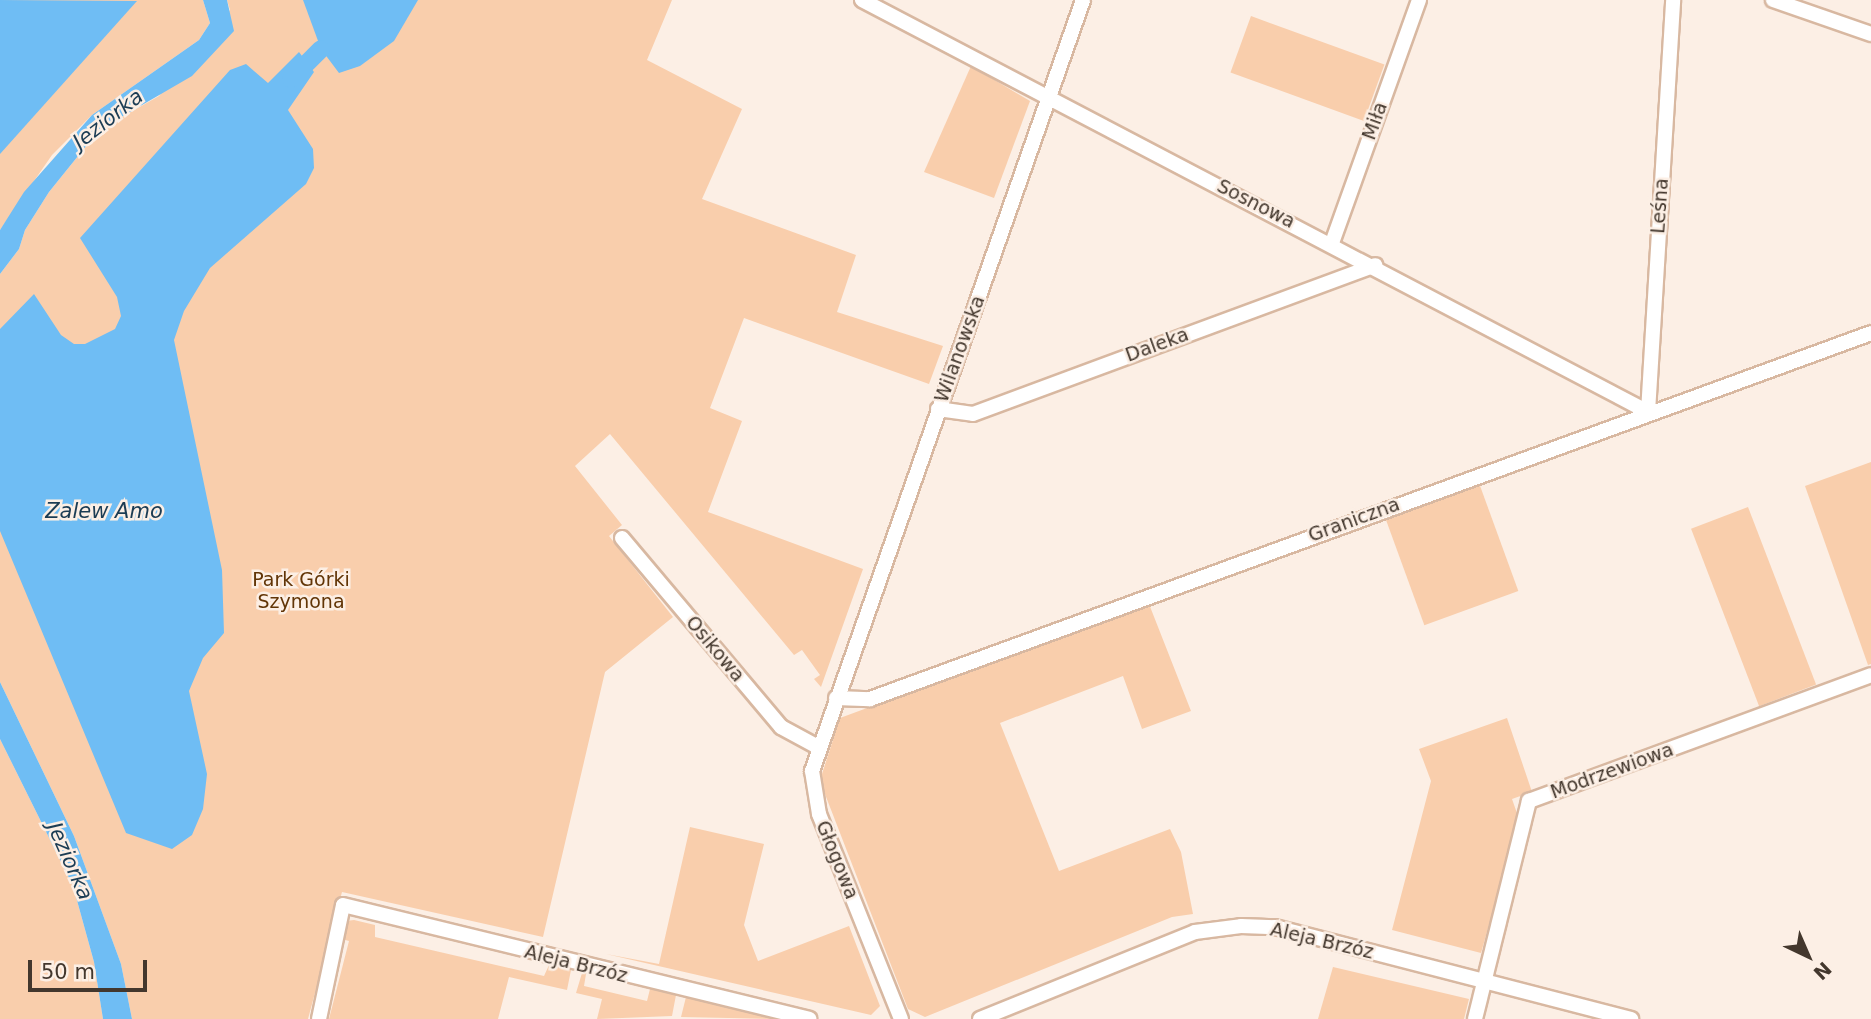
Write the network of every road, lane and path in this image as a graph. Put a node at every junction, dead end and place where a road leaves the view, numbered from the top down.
1 (862, 0) edge
2 (1083, 0) edge
3 (1419, 0) edge
4 (1673, 0) edge
5 (1773, 0) edge
6 (1871, 34) edge
7 (1049, 96) junction
8 (1332, 243) junction
9 (1375, 265) junction
10 (1871, 333) edge
11 (938, 409) junction
12 (1648, 412) junction
13 (622, 538) dead end
14 (1871, 675) edge
15 (836, 698) junction
16 (818, 747) junction
17 (1485, 983) junction
18 (319, 1019) edge
19 (809, 1019) edge
20 (901, 1019) edge
21 (980, 1019) edge
22 (1475, 1019) edge
23 (1631, 1019) edge

1 - 7 street, Sosnowa
2 - 7 street, Wilanowska
3 - 8 street, Miła
4 - 12 street, Leśna
5 - 6 street
7 - 8 street, Sosnowa
7 - 11 street, Wilanowska
8 - 9 street, Sosnowa
9 - 11 street, Daleka
9 - 12 street, Sosnowa
10 - 12 street, Graniczna
11 - 15 street, Wilanowska
12 - 15 street, Graniczna
13 - 16 street, Osikowa
14 - 17 street, Modrzewiowa
15 - 16 street, Głogowa
16 - 20 street, Głogowa
17 - 21 street, Aleja Brzóz
17 - 22 street
17 - 23 street, Aleja Brzóz
18 - 19 street, Aleja Brzóz

